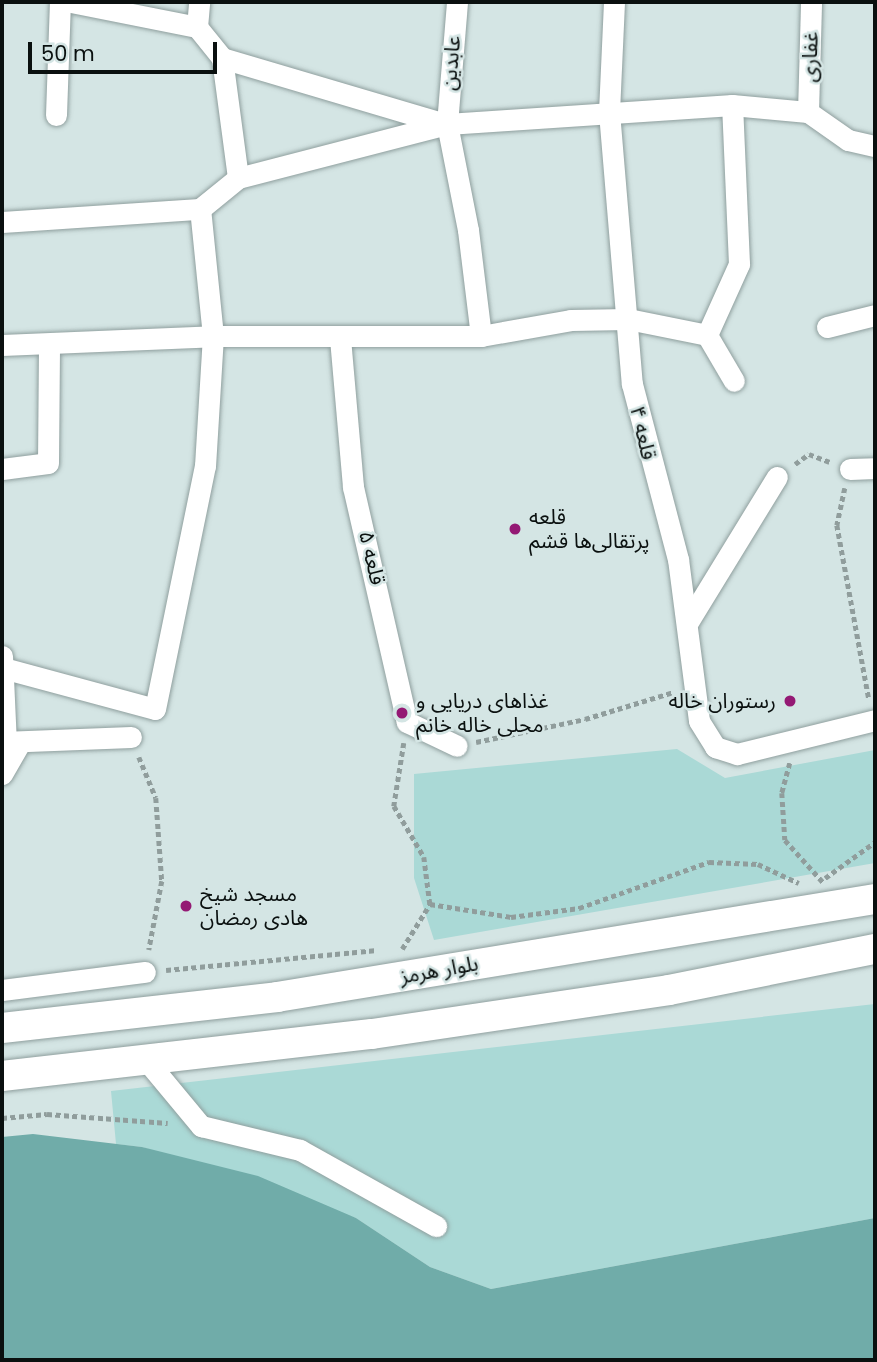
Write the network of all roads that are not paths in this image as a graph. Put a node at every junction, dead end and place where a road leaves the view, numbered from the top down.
1 (60, 2) edge
2 (71, 2) edge
3 (199, 2) edge
4 (457, 2) edge
5 (614, 2) edge
6 (811, 2) edge
7 (197, 27) junction
8 (222, 58) junction
9 (732, 105) junction
10 (808, 111) junction
11 (609, 112) junction
12 (56, 115) dead end
13 (447, 124) junction
14 (875, 146) edge
15 (238, 178) junction
16 (200, 209) junction
17 (2, 222) edge
18 (875, 315) edge
19 (628, 318) junction
20 (827, 327) dead end
21 (707, 335) junction
22 (213, 336) junction
23 (481, 336) junction
24 (340, 338) junction
25 (49, 344) junction
26 (2, 345) edge
27 (734, 381) dead end
28 (875, 468) edge
29 (2, 469) edge
30 (850, 469) road end
31 (777, 477) road end
32 (688, 622) junction
33 (2, 662) edge
34 (874, 720) edge
35 (131, 737) road end
36 (9, 743) edge
37 (457, 746) road end
38 (2, 774) edge
39 (875, 899) edge
40 (875, 949) edge
41 (145, 972) road end
42 (2, 990) edge
43 (2, 1028) edge
44 (147, 1061) junction
45 (2, 1076) edge
46 (436, 1226) dead end

1 - 12 street
2 - 7 street
3 - 7 street
4 - 13 street, عابدین
5 - 11 street, قلعه ۴
6 - 10 street, غفاری
7 - 8 street
8 - 13 street
8 - 15 street
9 - 10 street
9 - 11 street
9 - 21 street
10 - 14 street
11 - 13 street
11 - 19 street, قلعه ۴
13 - 15 street
13 - 23 street, عابدین
15 - 16 street
16 - 17 street
16 - 22 street
18 - 20 street
19 - 21 street
19 - 23 street
19 - 32 street, قلعه ۴
21 - 27 street
22 - 24 street
22 - 25 street
22 - 33 street
23 - 24 street
24 - 37 street, قلعه ۵
25 - 26 street
25 - 29 street
28 - 30 street
31 - 32 street
32 - 34 street, قلعه ۴
33 - 36 street
35 - 36 street
36 - 38 street
39 - 43 main road, بلوار هرمز
40 - 44 main road
41 - 42 street
44 - 45 main road
44 - 46 street

